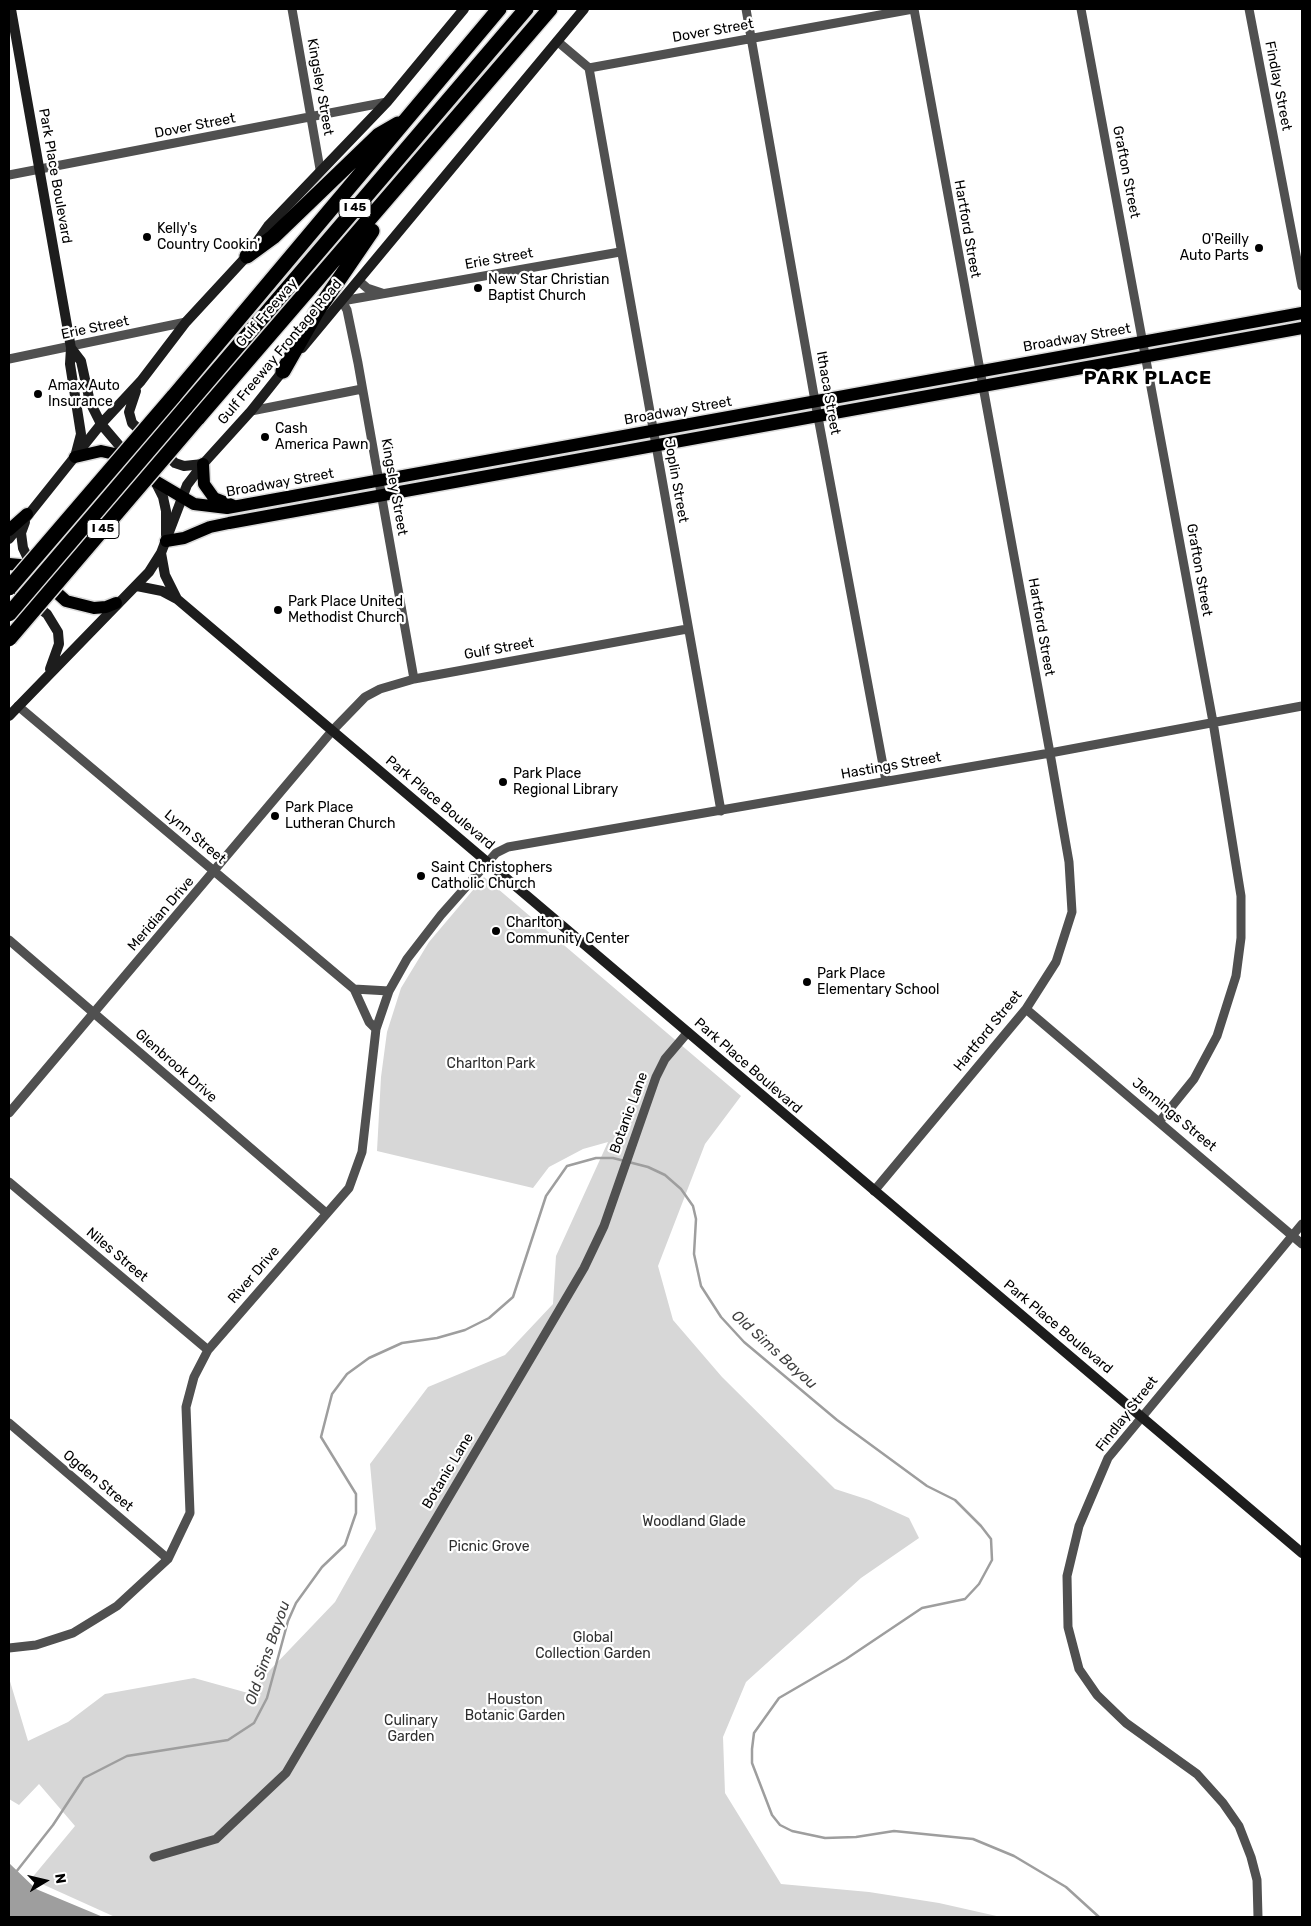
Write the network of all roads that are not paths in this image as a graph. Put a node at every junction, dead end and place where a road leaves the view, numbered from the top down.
1 (11, 9) edge
2 (292, 9) edge
3 (464, 9) edge
4 (499, 9) edge
5 (526, 9) edge
6 (550, 9) edge
7 (584, 9) edge
8 (746, 9) edge
9 (913, 9) edge
10 (1081, 9) edge
11 (1249, 9) edge
12 (752, 39) junction
13 (556, 41) junction
14 (589, 68) junction
15 (387, 102) junction
16 (410, 116) junction
17 (311, 118) junction
18 (320, 169) junction
19 (41, 170) junction
20 (9, 175) edge
21 (388, 199) junction
22 (620, 252) junction
23 (247, 256) junction
24 (359, 281) junction
25 (1302, 286) edge
26 (382, 293) junction
27 (342, 301) junction
28 (1302, 313) edge
29 (186, 322) junction
30 (1302, 328) edge
31 (1144, 342) junction
32 (71, 348) junction
33 (1146, 356) junction
34 (9, 359) edge
35 (979, 370) junction
36 (283, 371) junction
37 (141, 381) junction
38 (982, 385) junction
39 (362, 389) junction
40 (815, 401) junction
41 (251, 411) junction
42 (818, 416) junction
43 (101, 424) junction
44 (653, 431) junction
45 (656, 446) junction
46 (75, 457) junction
47 (129, 457) junction
48 (480, 462) junction
49 (203, 464) junction
50 (482, 477) junction
51 (379, 480) junction
52 (155, 481) junction
53 (382, 495) junction
54 (182, 497) junction
55 (245, 506) junction
56 (27, 514) junction
57 (9, 530) edge
58 (9, 539) edge
59 (166, 541) junction
60 (161, 553) junction
61 (9, 564) edge
62 (34, 570) junction
63 (137, 586) junction
64 (9, 587) edge
65 (177, 599) junction
66 (116, 603) junction
67 (9, 614) edge
68 (687, 629) junction
69 (9, 639) edge
70 (46, 677) junction
71 (414, 679) junction
72 (18, 706) junction
73 (1302, 706) edge
74 (9, 716) edge
75 (1213, 722) junction
76 (332, 731) junction
77 (1050, 753) junction
78 (886, 781) junction
79 (721, 811) junction
80 (488, 861) junction
81 (214, 872) junction
82 (9, 940) edge
83 (354, 989) junction
84 (389, 991) junction
85 (1026, 1009) junction
86 (94, 1013) junction
87 (376, 1029) junction
88 (688, 1032) junction
89 (9, 1113) edge
90 (1160, 1121) junction
91 (9, 1182) edge
92 (874, 1191) junction
93 (326, 1212) junction
94 (1302, 1224) edge
95 (1292, 1236) junction
96 (1302, 1244) edge
97 (208, 1350) junction
98 (1142, 1416) junction
99 (9, 1423) edge
100 (1302, 1553) edge
101 (168, 1559) junction
102 (9, 1648) edge
103 (154, 1857) dead end
104 (1258, 1917) edge

1 - 19 main road, Park Place Boulevard
2 - 17 street, Kingsley Street
3 - 15 main road
4 - 16 highway, Gulf Freeway / I 45
5 - 67 highway, Gulf Freeway / I 45, bridge
6 - 21 highway, Gulf Freeway / I 45
7 - 13 main road, Gulf Freeway Frontage Road
8 - 12 street, Ithaca Street
9 - 12 street, Dover Street
9 - 35 street, Hartford Street
10 - 31 street, Grafton Street
11 - 25 street, Findlay Street
12 - 14 street, Dover Street
12 - 40 street, Ithaca Street
13 - 14 street
13 - 24 main road, Gulf Freeway Frontage Road
14 - 22 street, Joplin Street
15 - 17 street, Dover Street
15 - 18 main road
16 - 23 highway
16 - 64 highway, Gulf Freeway / I 45, bridge
17 - 18 street, Kingsley Street
17 - 19 street, Dover Street
18 - 23 main road
19 - 20 street, Dover Street
19 - 32 main road, Park Place Boulevard
21 - 36 highway
21 - 69 highway, Gulf Freeway / I 45, bridge
22 - 26 street, Erie Street
22 - 44 street, Joplin Street
23 - 29 main road
24 - 26 street
24 - 27 main road, Gulf Freeway Frontage Road
26 - 27 street, Erie Street
27 - 36 main road, Gulf Freeway Frontage Road
27 - 39 street, Kingsley Street
28 - 31 main road, Broadway Street
29 - 32 street, Erie Street
29 - 37 main road
30 - 33 main road
31 - 33 street, Grafton Street
31 - 35 main road, Broadway Street
32 - 34 street, Erie Street
32 - 43 main road, Park Place Boulevard
32 - 46 main road, Park Place Boulevard
33 - 38 main road
33 - 75 street, Grafton Street
35 - 38 street, Hartford Street
35 - 40 main road, Broadway Street
36 - 41 main road, Gulf Freeway Frontage Road
37 - 43 main road
37 - 49 main road
38 - 42 main road
38 - 77 street, Hartford Street
39 - 41 street
39 - 51 street, Kingsley Street
40 - 42 street, Ithaca Street
40 - 44 main road, Broadway Street
41 - 49 main road, Gulf Freeway Frontage Road
42 - 45 main road
42 - 78 street, Ithaca Street
43 - 46 main road
43 - 47 main road, Park Place Boulevard
44 - 45 street, Joplin Street
44 - 48 main road, Broadway Street
45 - 50 main road
45 - 68 street, Joplin Street
46 - 47 main road
46 - 56 main road
47 - 52 main road, Broadway Street
48 - 50 main road
48 - 51 main road, Broadway Street
49 - 54 main road, Gulf Freeway Frontage Road
49 - 55 main road
50 - 53 main road
51 - 53 street, Kingsley Street
51 - 55 main road, Broadway Street
52 - 54 main road, Broadway Street
52 - 59 main road
53 - 59 main road
53 - 71 street, Kingsley Street
54 - 55 main road, Broadway Street
54 - 59 main road, Gulf Freeway Frontage Road
56 - 57 main road
56 - 58 main road
56 - 62 main road
59 - 60 main road, Gulf Freeway Frontage Road
60 - 63 main road, Gulf Freeway Frontage Road
60 - 65 main road, Park Place Boulevard
61 - 62 main road
62 - 66 main road
63 - 65 main road, Park Place Boulevard
63 - 66 main road, Gulf Freeway Frontage Road
64 - 70 main road
65 - 76 main road, Park Place Boulevard
66 - 70 main road, Gulf Freeway Frontage Road
68 - 71 street, Gulf Street
68 - 79 street, Joplin Street
70 - 72 main road, Gulf Freeway Frontage Road
71 - 76 street, Gulf Street
72 - 74 main road, Gulf Freeway Frontage Road
72 - 81 street, Lynn Street
73 - 75 street, Hastings Street
75 - 77 street, Hastings Street
75 - 90 street, Grafton Street
76 - 80 main road, Park Place Boulevard
76 - 81 street, Meridian Drive
77 - 78 street, Hastings Street
77 - 85 street, Hartford Street
78 - 79 street, Hastings Street
79 - 80 street, Hastings Street
80 - 84 street, River Drive
80 - 88 main road, Park Place Boulevard
81 - 83 street, Lynn Street
81 - 86 street, Meridian Drive
82 - 86 street, Glenbrook Drive
83 - 84 street
83 - 87 street, Lynn Street
84 - 87 street, River Drive
85 - 90 street, Jennings Street
85 - 92 street, Hartford Street
86 - 89 street, Meridian Drive
86 - 93 street, Glenbrook Drive
87 - 93 street, River Drive
88 - 92 main road, Park Place Boulevard
88 - 103 street, Botanic Lane
90 - 95 street, Jennings Street
91 - 97 street, Niles Street
92 - 98 main road, Park Place Boulevard
93 - 97 street, River Drive
94 - 95 street, Findlay Street
95 - 96 street, Jennings Street
95 - 98 street, Findlay Street
97 - 101 street, River Drive
98 - 100 main road, Park Place Boulevard
98 - 104 street, Findlay Street
99 - 101 street, Ogden Street
101 - 102 street, River Drive

